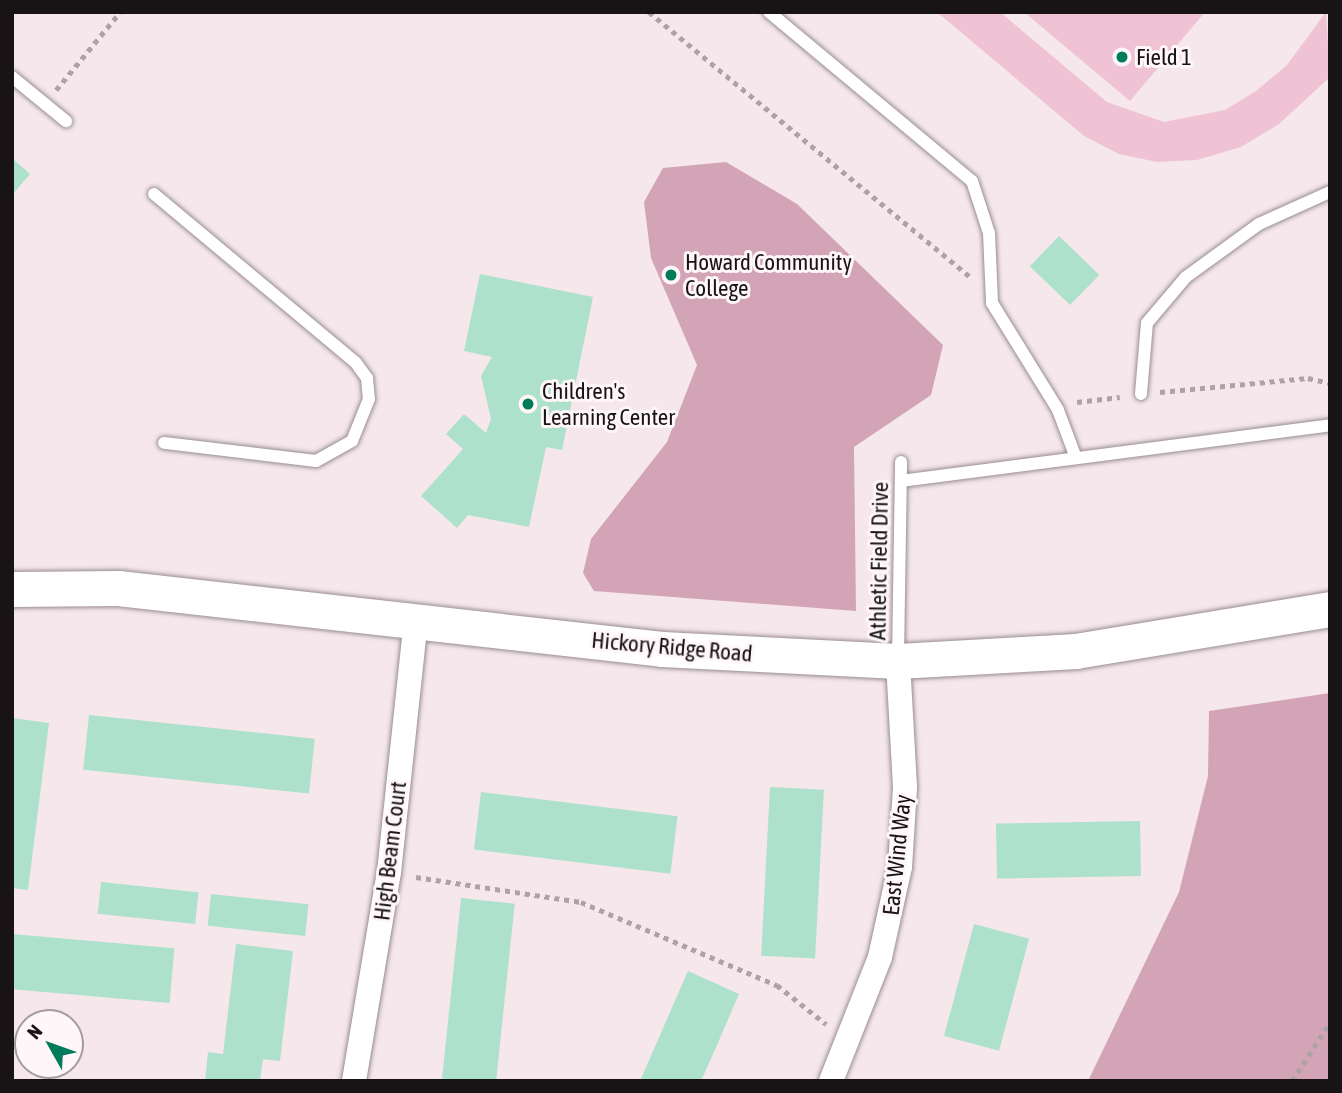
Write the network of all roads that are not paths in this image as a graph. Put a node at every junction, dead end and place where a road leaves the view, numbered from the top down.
1 (769, 12) edge
2 (12, 76) edge
3 (66, 121) dead end
4 (1330, 192) edge
5 (154, 194) dead end
6 (1141, 394) dead end
7 (1330, 425) edge
8 (164, 443) dead end
9 (1076, 458) junction
10 (901, 462) dead end
11 (901, 481) junction
12 (12, 589) edge
13 (1330, 609) edge
14 (416, 620) junction
15 (898, 661) junction
16 (354, 1081) edge
17 (831, 1081) edge

1 - 9 lane
2 - 3 lane
4 - 6 lane
5 - 8 lane
7 - 9 lane
9 - 11 lane
10 - 11 lane, Athletic Field Drive
11 - 15 lane, Athletic Field Drive
12 - 14 street, Hickory Ridge Road
13 - 15 street, Hickory Ridge Road
14 - 15 street, Hickory Ridge Road
14 - 16 street, High Beam Court
15 - 17 street, East Wind Way

